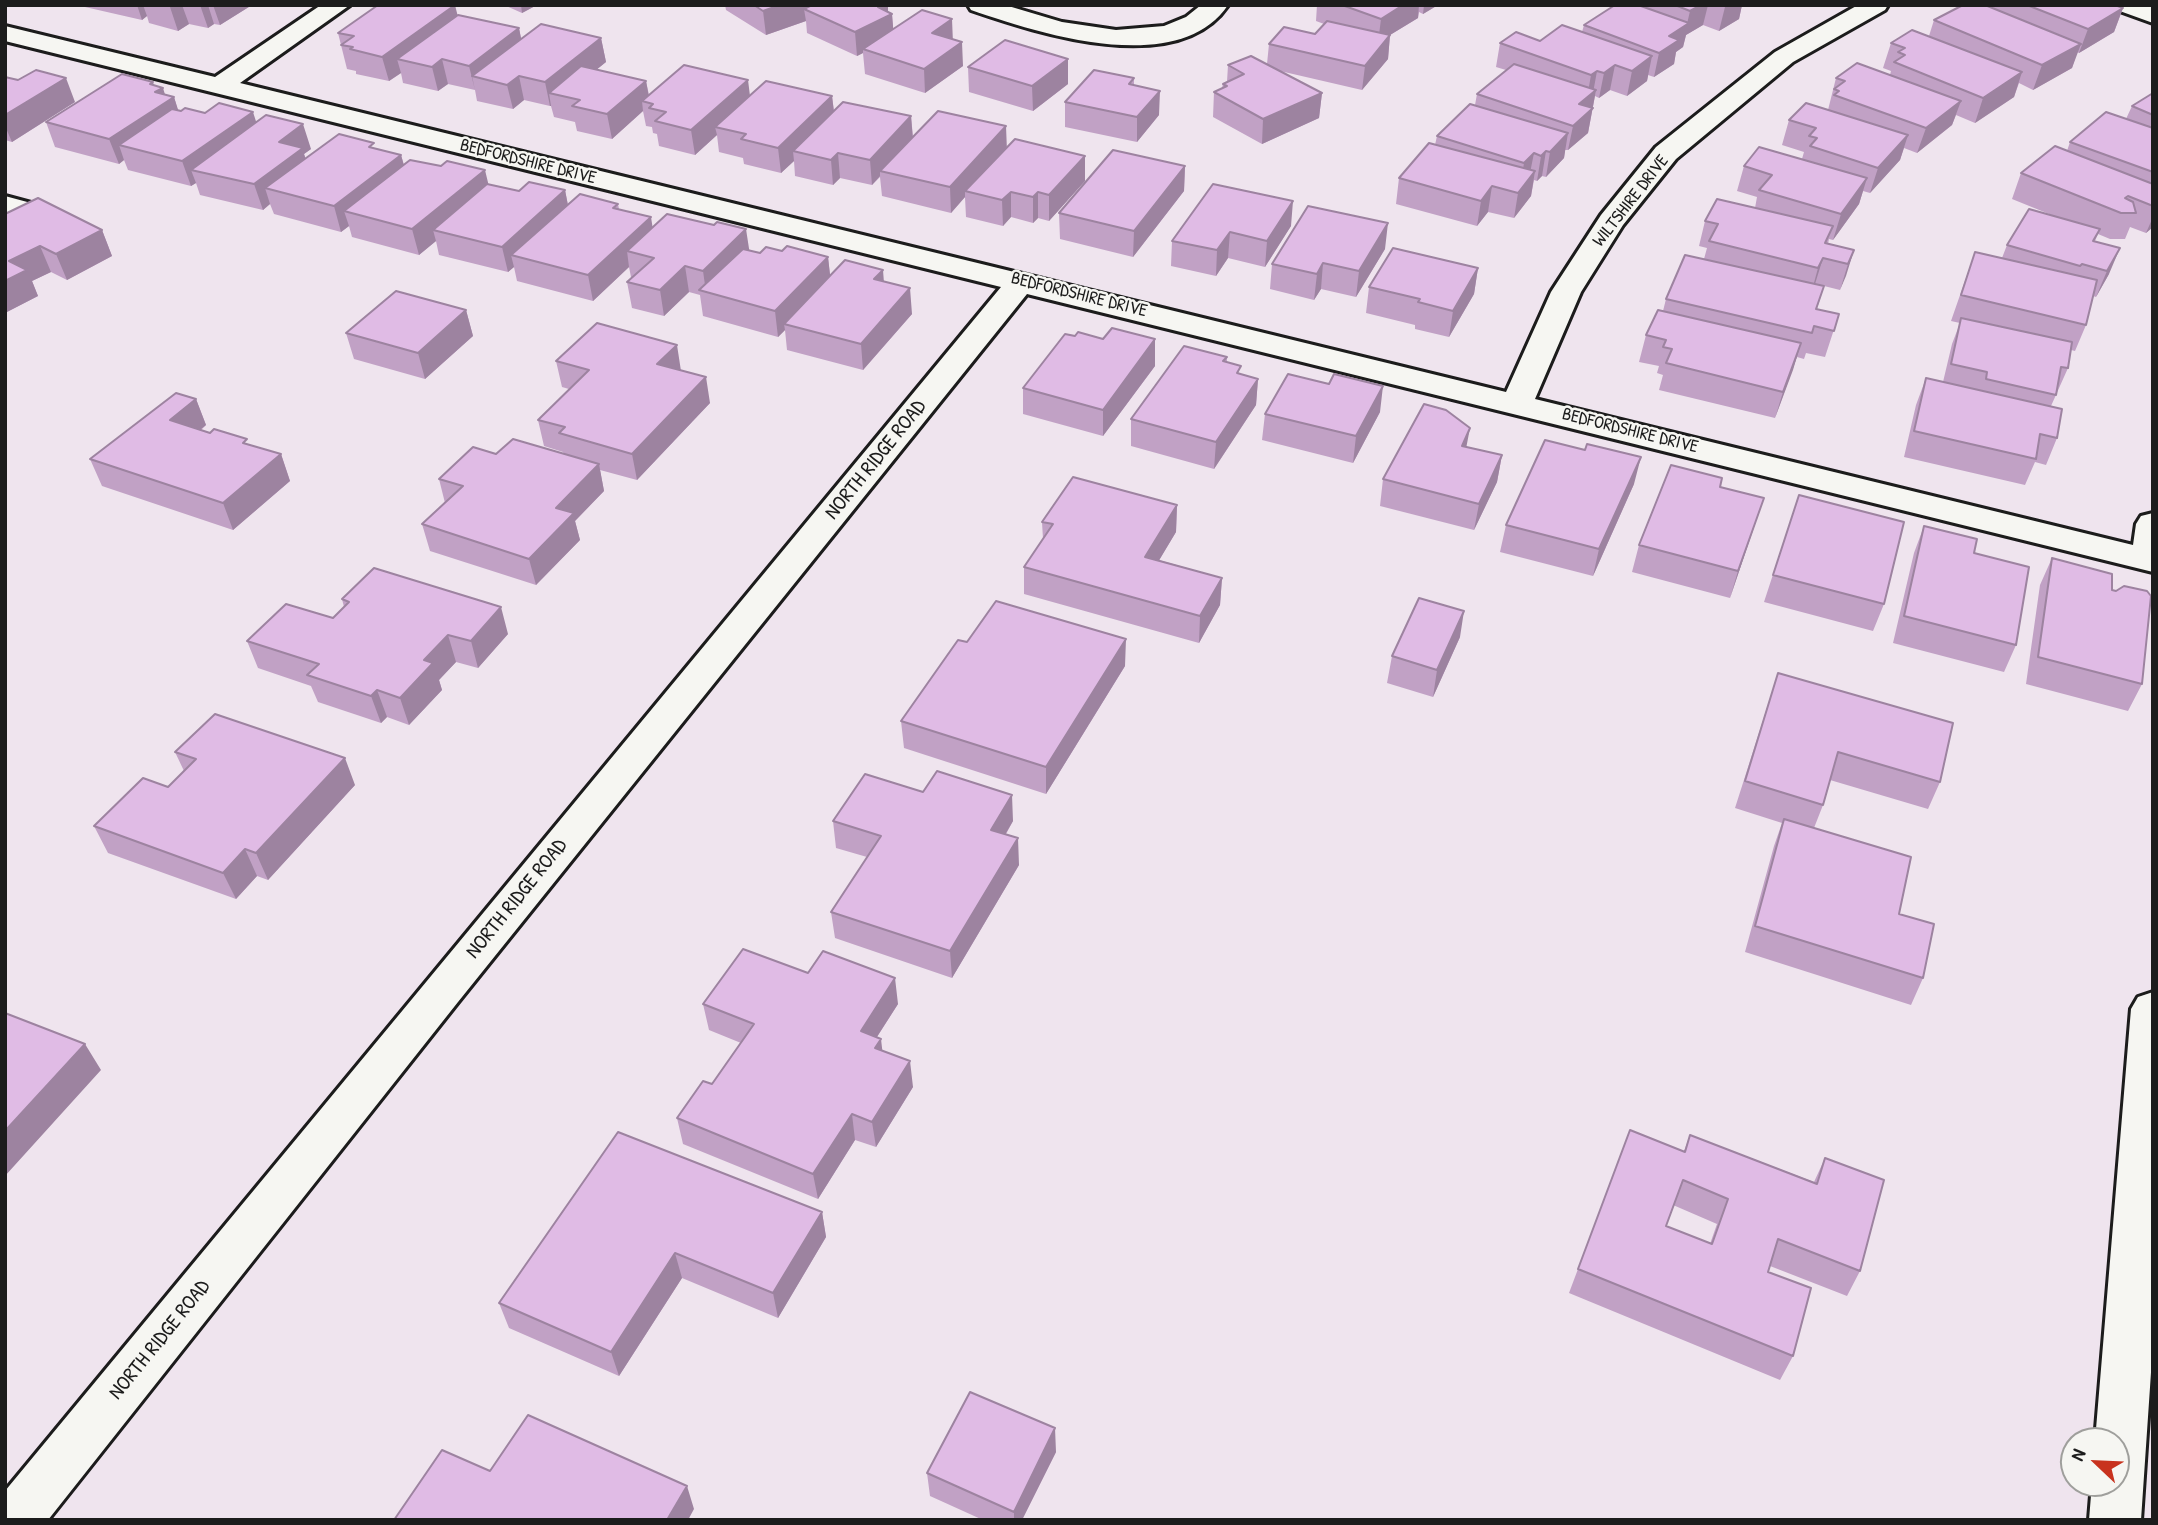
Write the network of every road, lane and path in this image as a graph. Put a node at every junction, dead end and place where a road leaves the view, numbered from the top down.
1 (338, 5) edge
2 (980, 5) edge
3 (1216, 5) edge
4 (1876, 5) edge
5 (2126, 5) edge
6 (2153, 16) edge
7 (5, 33) edge
8 (220, 85) junction
9 (1022, 281) junction
10 (1517, 402) junction
11 (2153, 524) edge
12 (2150, 561) edge
13 (2153, 1009) edge
14 (15, 1520) edge
15 (2115, 1520) edge

1 - 8 street
2 - 3 street
4 - 10 street, WILTSHIRE DRIVE
5 - 6 street
7 - 8 street, BEDFORDSHIRE DRIVE
8 - 9 street, BEDFORDSHIRE DRIVE
9 - 10 street, BEDFORDSHIRE DRIVE
9 - 14 street, NORTH RIDGE ROAD
10 - 12 street, BEDFORDSHIRE DRIVE
11 - 12 street
13 - 15 street

